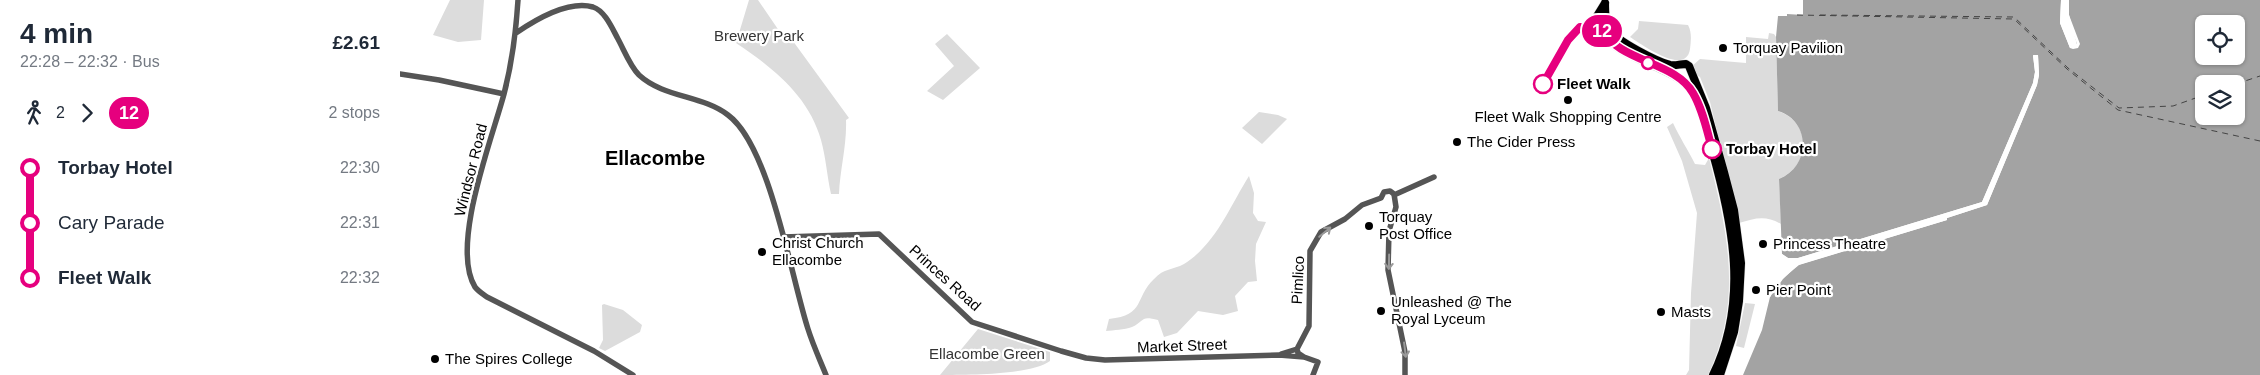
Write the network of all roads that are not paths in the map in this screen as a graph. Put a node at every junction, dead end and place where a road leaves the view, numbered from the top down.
1 (518, 0) edge
2 (1606, 1) edge
3 (516, 33) junction
4 (1612, 38) junction
5 (1677, 66) junction
6 (400, 74) edge
7 (1691, 74) junction
8 (1678, 78) junction
9 (504, 94) junction
10 (1434, 177) dead end
11 (1394, 196) junction
12 (783, 237) junction
13 (1297, 349) junction
14 (1279, 355) junction
15 (1304, 357) junction
16 (1086, 358) joint
17 (633, 375) edge
18 (826, 375) edge
19 (1313, 375) edge
20 (1405, 375) edge
21 (1713, 375) edge
22 (1720, 375) edge

1 - 3 street, Windsor Road
2 - 4 main road
3 - 9 street, Windsor Road
3 - 12 street
4 - 5 main road
4 - 8 main road
5 - 7 main road
5 - 8 main road
6 - 9 street
7 - 8 main road
7 - 22 main road
8 - 21 main road
9 - 17 street, Windsor Road
10 - 11 street, Pimlico
13 -> 11 street, Pimlico
11 -> 20 street
12 - 16 street, Princes Road
12 - 18 street
13 - 14 street, Market Street
13 - 15 street
14 - 15 street, Market Street
14 - 16 street, Market Street
15 - 19 street, Market Street

